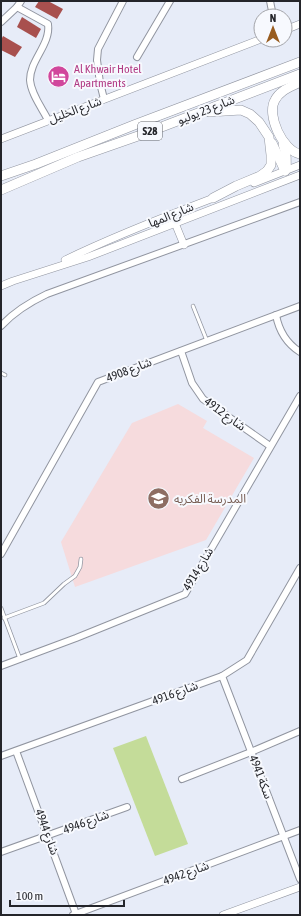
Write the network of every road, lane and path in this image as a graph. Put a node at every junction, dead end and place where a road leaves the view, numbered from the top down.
1 (22, 1) edge
2 (123, 1) edge
3 (170, 1) edge
4 (17, 7) junction
5 (1, 22) edge
6 (253, 42) edge
7 (137, 57) dead end
8 (300, 62) edge
9 (300, 74) edge
10 (300, 82) edge
11 (104, 100) junction
12 (200, 113) junction
13 (48, 120) junction
14 (269, 137) junction
15 (1, 139) edge
16 (282, 140) junction
17 (300, 154) edge
18 (300, 165) edge
19 (285, 171) junction
20 (299, 175) edge
21 (1, 176) edge
22 (1, 190) edge
23 (251, 194) junction
24 (213, 198) junction
25 (300, 202) edge
26 (175, 223) junction
27 (184, 245) junction
28 (44, 270) junction
29 (1, 286) edge
30 (194, 306) dead end
31 (300, 306) edge
32 (276, 314) junction
33 (1, 326) edge
34 (207, 341) junction
35 (182, 351) junction
36 (300, 352) edge
37 (1, 373) edge
38 (5, 375) dead end
39 (300, 396) edge
40 (270, 446) junction
41 (3, 544) edge
42 (1, 554) edge
43 (81, 559) dead end
44 (300, 568) edge
45 (1, 608) edge
46 (4, 618) junction
47 (20, 659) junction
48 (1, 666) edge
49 (222, 676) junction
50 (300, 731) edge
51 (16, 751) junction
52 (251, 752) junction
53 (1, 756) edge
54 (182, 779) dead end
55 (127, 807) dead end
56 (300, 830) edge
57 (48, 836) junction
58 (284, 836) junction
59 (1, 852) edge
60 (300, 879) edge
61 (300, 887) edge
62 (75, 914) edge
63 (223, 915) edge

1 - 4 street
2 - 11 street
3 - 7 street
4 - 5 street
4 - 13 street
6 - 11 street, شارع الخليل
8 - 21 main road, شارع 23 يوليو / S28
9 - 12 main road, شارع 23 يوليو / S28
10 - 16 main road
11 - 13 street, شارع الخليل
12 - 14 main road
12 - 22 main road, شارع 23 يوليو / S28
13 - 15 street, شارع الخليل
14 - 19 main road
14 - 24 main road
16 - 17 main road
16 - 19 main road
18 - 19 street, شارع المها
19 - 20 street
19 - 23 street
19 - 24 street, شارع المها
20 - 23 street, شارع المها
23 - 26 street, شارع المها
24 - 28 street, شارع المها
25 - 27 street
26 - 27 street
26 - 28 street, شارع المها
27 - 33 street
28 - 29 street, شارع المها
30 - 34 lane
31 - 32 street, 4908 شارع
32 - 34 street, 4908 شارع
32 - 36 street
34 - 35 street, 4908 شارع
35 - 40 street, 4912 شارع
35 - 41 street, 4908 شارع
37 - 38 lane
39 - 40 street, 4914 شارع
40 - 47 street, 4914 شارع
41 - 42 street, 4908 شارع
43 - 46 lane
44 - 49 street, 4916 شارع
45 - 46 lane
46 - 47 lane
47 - 48 street, 4914 شارع
49 - 51 street, 4916 شارع
49 - 52 street, سكة 4941
50 - 52 street
51 - 53 street, 4916 شارع
51 - 57 street, 4944 شارع
52 - 54 street
52 - 58 street, سكة 4941
55 - 57 street, 4946 شارع
56 - 58 street, 4942 شارع
57 - 59 street, 4946 شارع
57 - 62 street, 4944 شارع
58 - 60 street, سكة 4941
58 - 62 street, 4942 شارع
61 - 63 street

